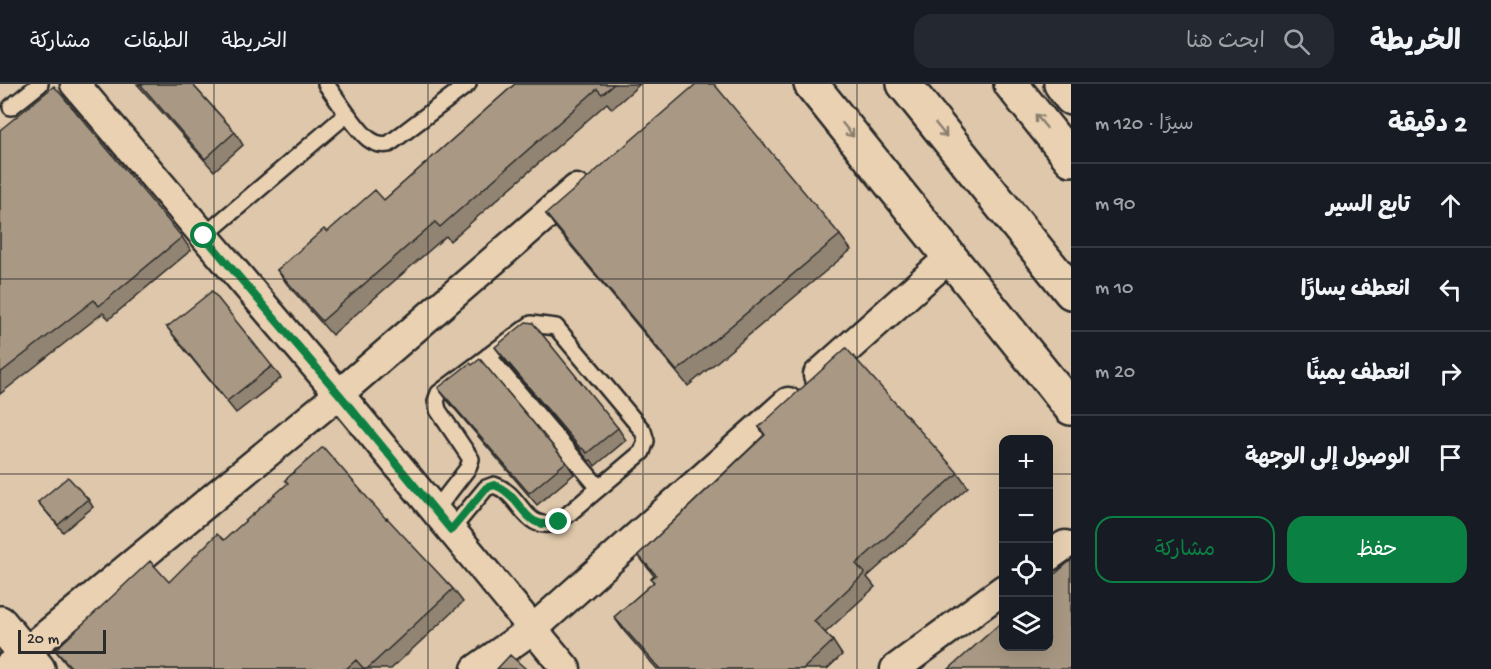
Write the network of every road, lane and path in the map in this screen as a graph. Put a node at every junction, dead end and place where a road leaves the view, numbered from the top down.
1 (40, 84) edge
2 (75, 84) edge
3 (326, 84) edge
4 (468, 84) edge
5 (811, 84) edge
6 (904, 84) edge
7 (1011, 84) edge
8 (1061, 84) edge
9 (1071, 98) edge
10 (11, 107) dead end
11 (347, 114) junction
12 (1071, 159) edge
13 (599, 169) edge
14 (204, 236) junction
15 (950, 256) junction
16 (1071, 292) edge
17 (488, 356) junction
18 (339, 394) junction
19 (1071, 394) edge
20 (1071, 408) edge
21 (599, 488) junction
22 (443, 520) junction
23 (999, 593) edge
24 (0, 623) edge
25 (534, 629) junction
26 (22, 663) edge
27 (901, 667) edge
28 (476, 669) edge
29 (566, 669) edge

1 - 10 lane
2 - 14 street
3 - 11 lane
4 - 11 lane
5 -> 15 main road
6 -> 16 main road
12 -> 7 main road
8 - 9 main road
11 - 14 lane
13 - 18 street
14 - 18 street
15 - 19 main road
15 - 20 main road
15 - 25 street
17 - 21 lane
17 - 21 lane
17 - 22 lane
18 - 22 street
18 - 26 street
21 - 22 lane
22 - 25 street
23 - 27 street
24 - 26 main road
25 - 28 street
25 - 29 street

